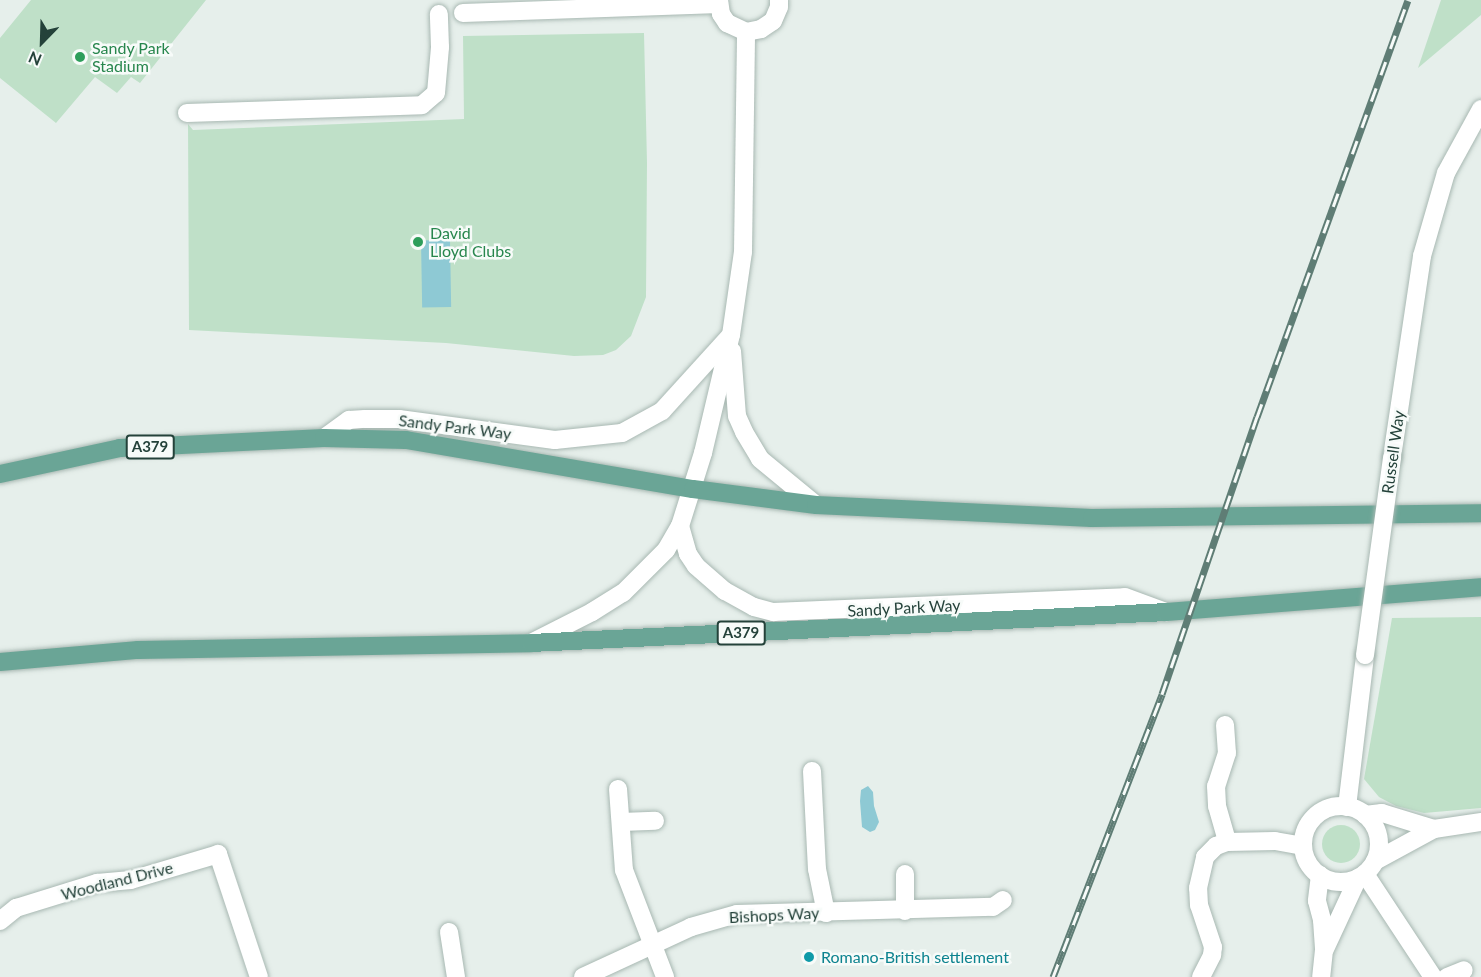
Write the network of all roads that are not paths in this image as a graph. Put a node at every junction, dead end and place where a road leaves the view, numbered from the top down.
1 (779, 0) edge
2 (719, 2) edge
3 (463, 13) dead end
4 (439, 14) dead end
5 (746, 32) junction
6 (1481, 109) edge
7 (187, 113) dead end
8 (730, 335) junction
9 (324, 438) junction
10 (0, 474) edge
11 (693, 489) junction
12 (816, 505) junction
13 (1481, 513) edge
14 (680, 526) junction
15 (1481, 587) edge
16 (1166, 612) junction
17 (531, 643) junction
18 (0, 662) edge
19 (1224, 725) dead end
20 (812, 771) dead end
21 (618, 789) dead end
22 (1347, 807) junction
23 (1365, 815) junction
24 (655, 821) dead end
25 (621, 822) junction
26 (1481, 822) edge
27 (1434, 829) junction
28 (1227, 843) junction
29 (1304, 846) junction
30 (1366, 871) junction
31 (905, 874) dead end
32 (1320, 875) junction
33 (1003, 900) dead end
34 (905, 911) junction
35 (826, 912) junction
36 (0, 921) edge
37 (449, 932) dead end
38 (652, 943) junction
39 (1324, 950) junction
40 (1464, 970) dead end
41 (260, 977) edge
42 (456, 977) edge
43 (583, 977) edge
44 (665, 977) edge
45 (1201, 977) edge
46 (1321, 977) edge
47 (1433, 977) edge
48 (1447, 977) edge

1 - 5 street
2 - 3 street
2 - 5 street
4 - 7 street
5 - 8 street
6 - 22 street, Russell Way, bridge
8 - 9 street, Sandy Park Way
8 - 11 street
8 - 12 street
9 - 10 main road, A379
9 - 11 main road, A379
11 - 12 main road, A379
11 - 14 street
12 - 13 main road, A379
14 - 16 street, Sandy Park Way
14 - 17 street
15 - 16 main road, A379
16 - 17 main road, A379
17 - 18 main road, A379
19 - 28 street
20 - 35 street
21 - 25 street
22 - 23 street
22 - 29 street
23 - 27 street
23 - 30 street
24 - 25 street
25 - 38 street
26 - 27 street
27 - 30 street
28 - 29 street
28 - 45 street
29 - 32 street
30 - 32 street
30 - 39 street
30 - 47 street
31 - 34 street
32 - 39 street
33 - 34 street, Bishops Way
34 - 35 street, Bishops Way
35 - 38 street, Bishops Way
36 - 41 street, Woodland Drive
37 - 42 street
38 - 43 street, Bishops Way
38 - 44 street
39 - 46 street
40 - 48 street

